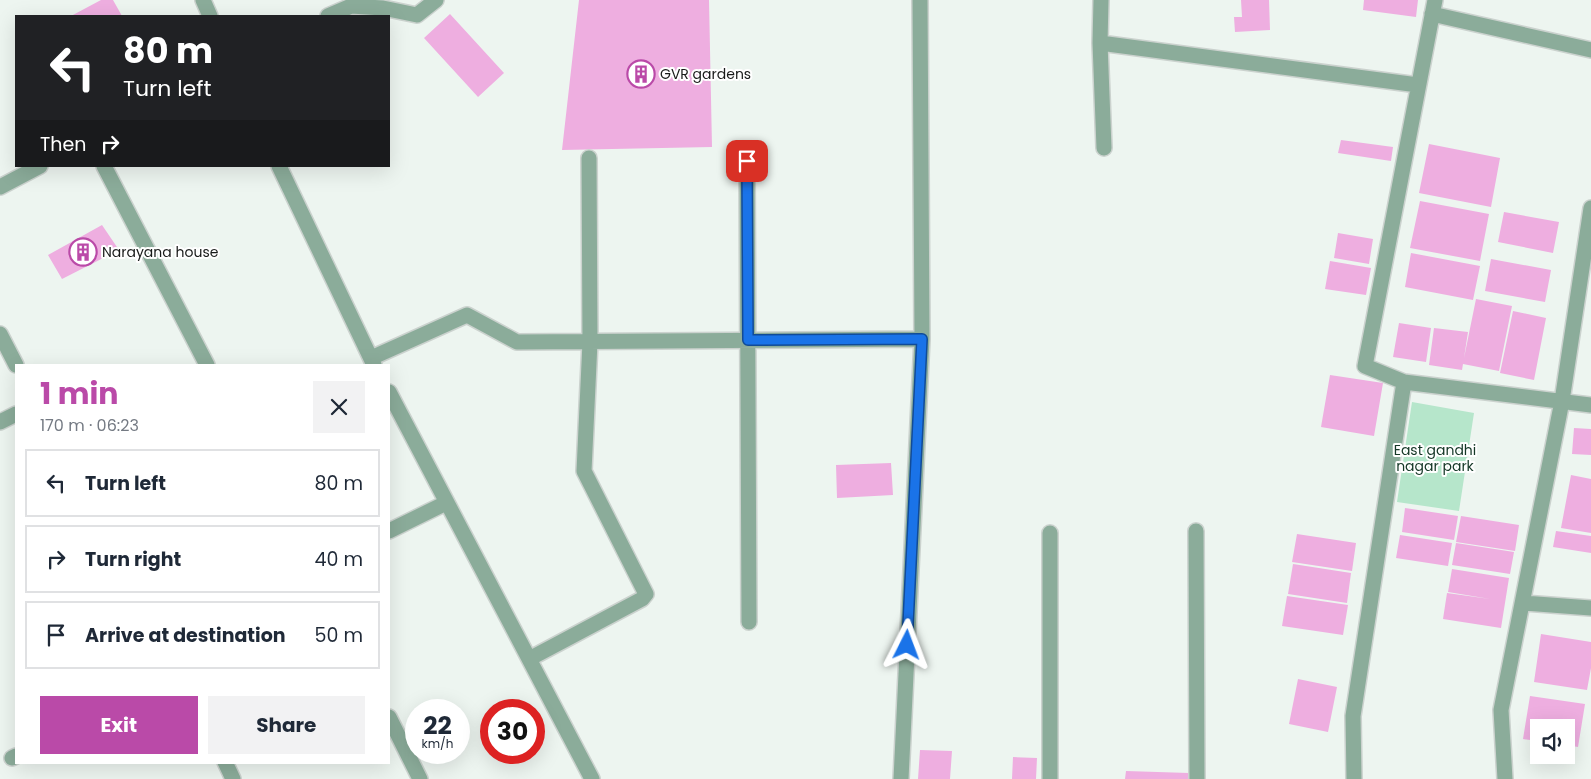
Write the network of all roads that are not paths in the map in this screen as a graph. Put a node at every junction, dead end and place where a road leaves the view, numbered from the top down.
1 (203, 0) edge
2 (436, 0) edge
3 (920, 0) edge
4 (1101, 0) edge
5 (1434, 7) edge
6 (210, 15) edge
7 (330, 15) edge
8 (1100, 43) junction
9 (1591, 50) edge
10 (1418, 86) junction
11 (1104, 148) dead end
12 (590, 158) dead end
13 (747, 161) dead end
14 (38, 167) edge
15 (105, 167) edge
16 (280, 167) edge
17 (0, 187) edge
18 (1591, 208) edge
19 (0, 334) edge
20 (922, 339) junction
21 (748, 340) junction
22 (590, 342) junction
23 (373, 361) edge
24 (15, 364) edge
25 (207, 364) edge
26 (1404, 382) junction
27 (390, 394) edge
28 (1562, 401) junction
29 (1591, 406) edge
30 (15, 414) edge
31 (0, 422) edge
32 (446, 503) junction
33 (390, 531) edge
34 (1196, 531) dead end
35 (1050, 533) dead end
36 (1522, 603) junction
37 (1591, 608) edge
38 (749, 622) dead end
39 (529, 660) junction
40 (390, 719) edge
41 (226, 764) edge
42 (233, 779) edge
43 (420, 779) edge
44 (592, 779) edge
45 (901, 779) edge
46 (1050, 779) edge
47 (1197, 779) edge
48 (1354, 779) edge
49 (1504, 779) edge

1 - 6 street
2 - 7 street
3 - 20 street
4 - 8 street
5 - 9 street
5 - 10 street
8 - 10 street
8 - 11 street
10 - 26 street
12 - 22 street
13 - 21 street
14 - 17 street
15 - 25 street
16 - 23 street
18 - 28 street
19 - 24 street
20 - 21 street
20 - 45 street
21 - 22 street
21 - 38 street
22 - 23 street
22 - 39 street
26 - 28 street
26 - 48 street
27 - 32 street
28 - 29 street
28 - 36 street
30 - 31 street
32 - 33 street
32 - 39 street
34 - 47 street
35 - 46 street
36 - 37 street
36 - 49 street
39 - 44 street
40 - 43 street
41 - 42 street

